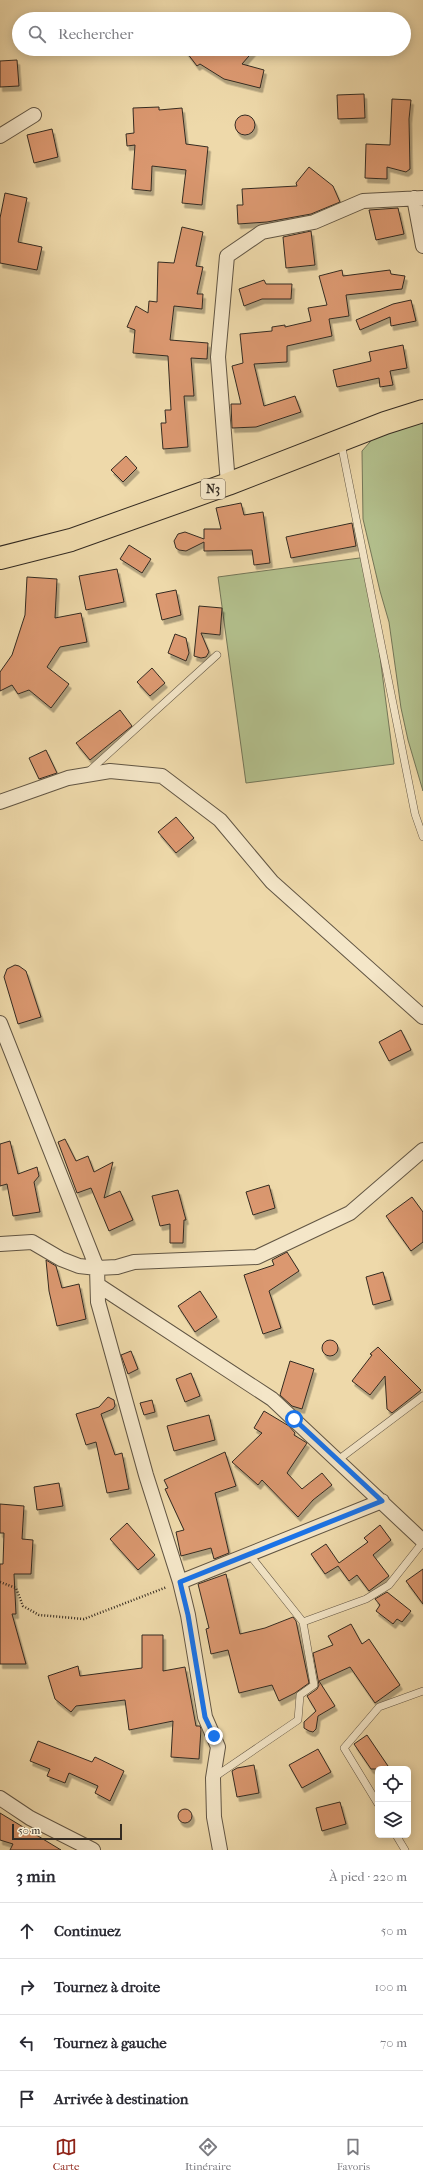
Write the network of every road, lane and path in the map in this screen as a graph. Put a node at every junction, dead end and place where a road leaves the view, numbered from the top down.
1 (34, 115) dead end
2 (0, 136) edge
3 (419, 198) edge
4 (423, 246) edge
5 (423, 411) edge
6 (341, 441) junction
7 (228, 484) junction
8 (0, 558) edge
9 (217, 655) dead end
10 (85, 775) junction
11 (0, 802) edge
12 (423, 837) edge
13 (423, 1017) edge
14 (0, 1023) edge
15 (423, 1150) edge
16 (0, 1244) edge
17 (97, 1268) junction
18 (98, 1285) junction
19 (423, 1396) edge
20 (338, 1460) junction
21 (382, 1501) junction
22 (423, 1541) edge
23 (249, 1554) junction
24 (0, 1582) edge
25 (180, 1582) junction
26 (303, 1622) junction
27 (423, 1691) edge
28 (213, 1778) junction
29 (0, 1798) edge
30 (377, 1802) edge
31 (398, 1838) edge
32 (93, 1850) edge
33 (220, 1850) edge
34 (405, 1850) edge

1 - 2 street
3 - 4 street
3 - 7 street
5 - 6 highway, N3
6 - 7 highway, N3
6 - 12 lane
7 - 8 highway, N3
9 - 10 lane
10 - 11 street
10 - 13 street
14 - 17 street
15 - 17 street
16 - 17 street
17 - 18 street
18 - 20 street
18 - 25 street
19 - 20 lane
20 - 21 street
21 - 22 street
21 - 23 street
22 - 26 lane
23 - 25 street
23 - 26 lane
24 - 25 path
25 - 28 street
26 - 28 lane
27 - 30 lane
28 - 33 street
29 - 32 street
31 - 34 lane

